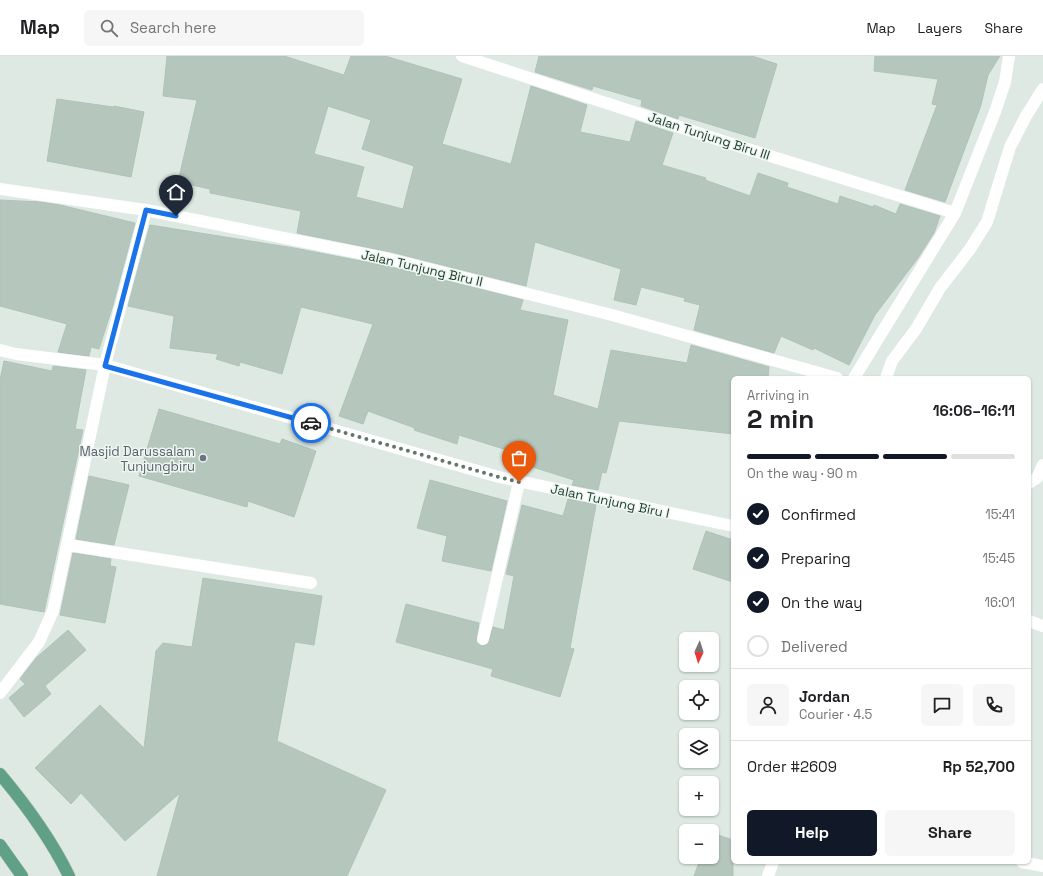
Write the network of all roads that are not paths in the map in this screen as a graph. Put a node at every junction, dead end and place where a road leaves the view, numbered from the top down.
1 (462, 56) edge
2 (1009, 56) edge
3 (1043, 89) edge
4 (0, 189) edge
5 (146, 210) junction
6 (955, 213) junction
7 (0, 350) edge
8 (105, 366) junction
9 (830, 376) edge
10 (855, 376) edge
11 (887, 376) edge
12 (1043, 465) edge
13 (519, 482) junction
14 (1031, 482) edge
15 (731, 526) edge
16 (68, 545) junction
17 (310, 583) dead end
18 (1031, 622) edge
19 (1043, 626) edge
20 (483, 639) dead end
21 (0, 693) edge
22 (0, 774) edge
23 (0, 844) edge
24 (772, 864) edge
25 (1031, 864) edge
26 (1043, 866) edge
27 (22, 876) edge
28 (69, 876) edge
29 (768, 876) edge

1 - 6 street, Jalan Tunjung Biru III
2 - 6 street
3 - 11 street
4 - 5 street, Jalan Tunjung Biru II
5 - 8 street
5 - 9 street, Jalan Tunjung Biru II
6 - 10 street
7 - 8 street, Jalan Tunjung Biru I
8 - 13 street, Jalan Tunjung Biru I
8 - 16 street
12 - 14 street
13 - 15 street, Jalan Tunjung Biru I
13 - 20 street
16 - 17 street
16 - 21 street
18 - 19 street
22 - 28 main road
23 - 27 main road
24 - 29 street
25 - 26 street

